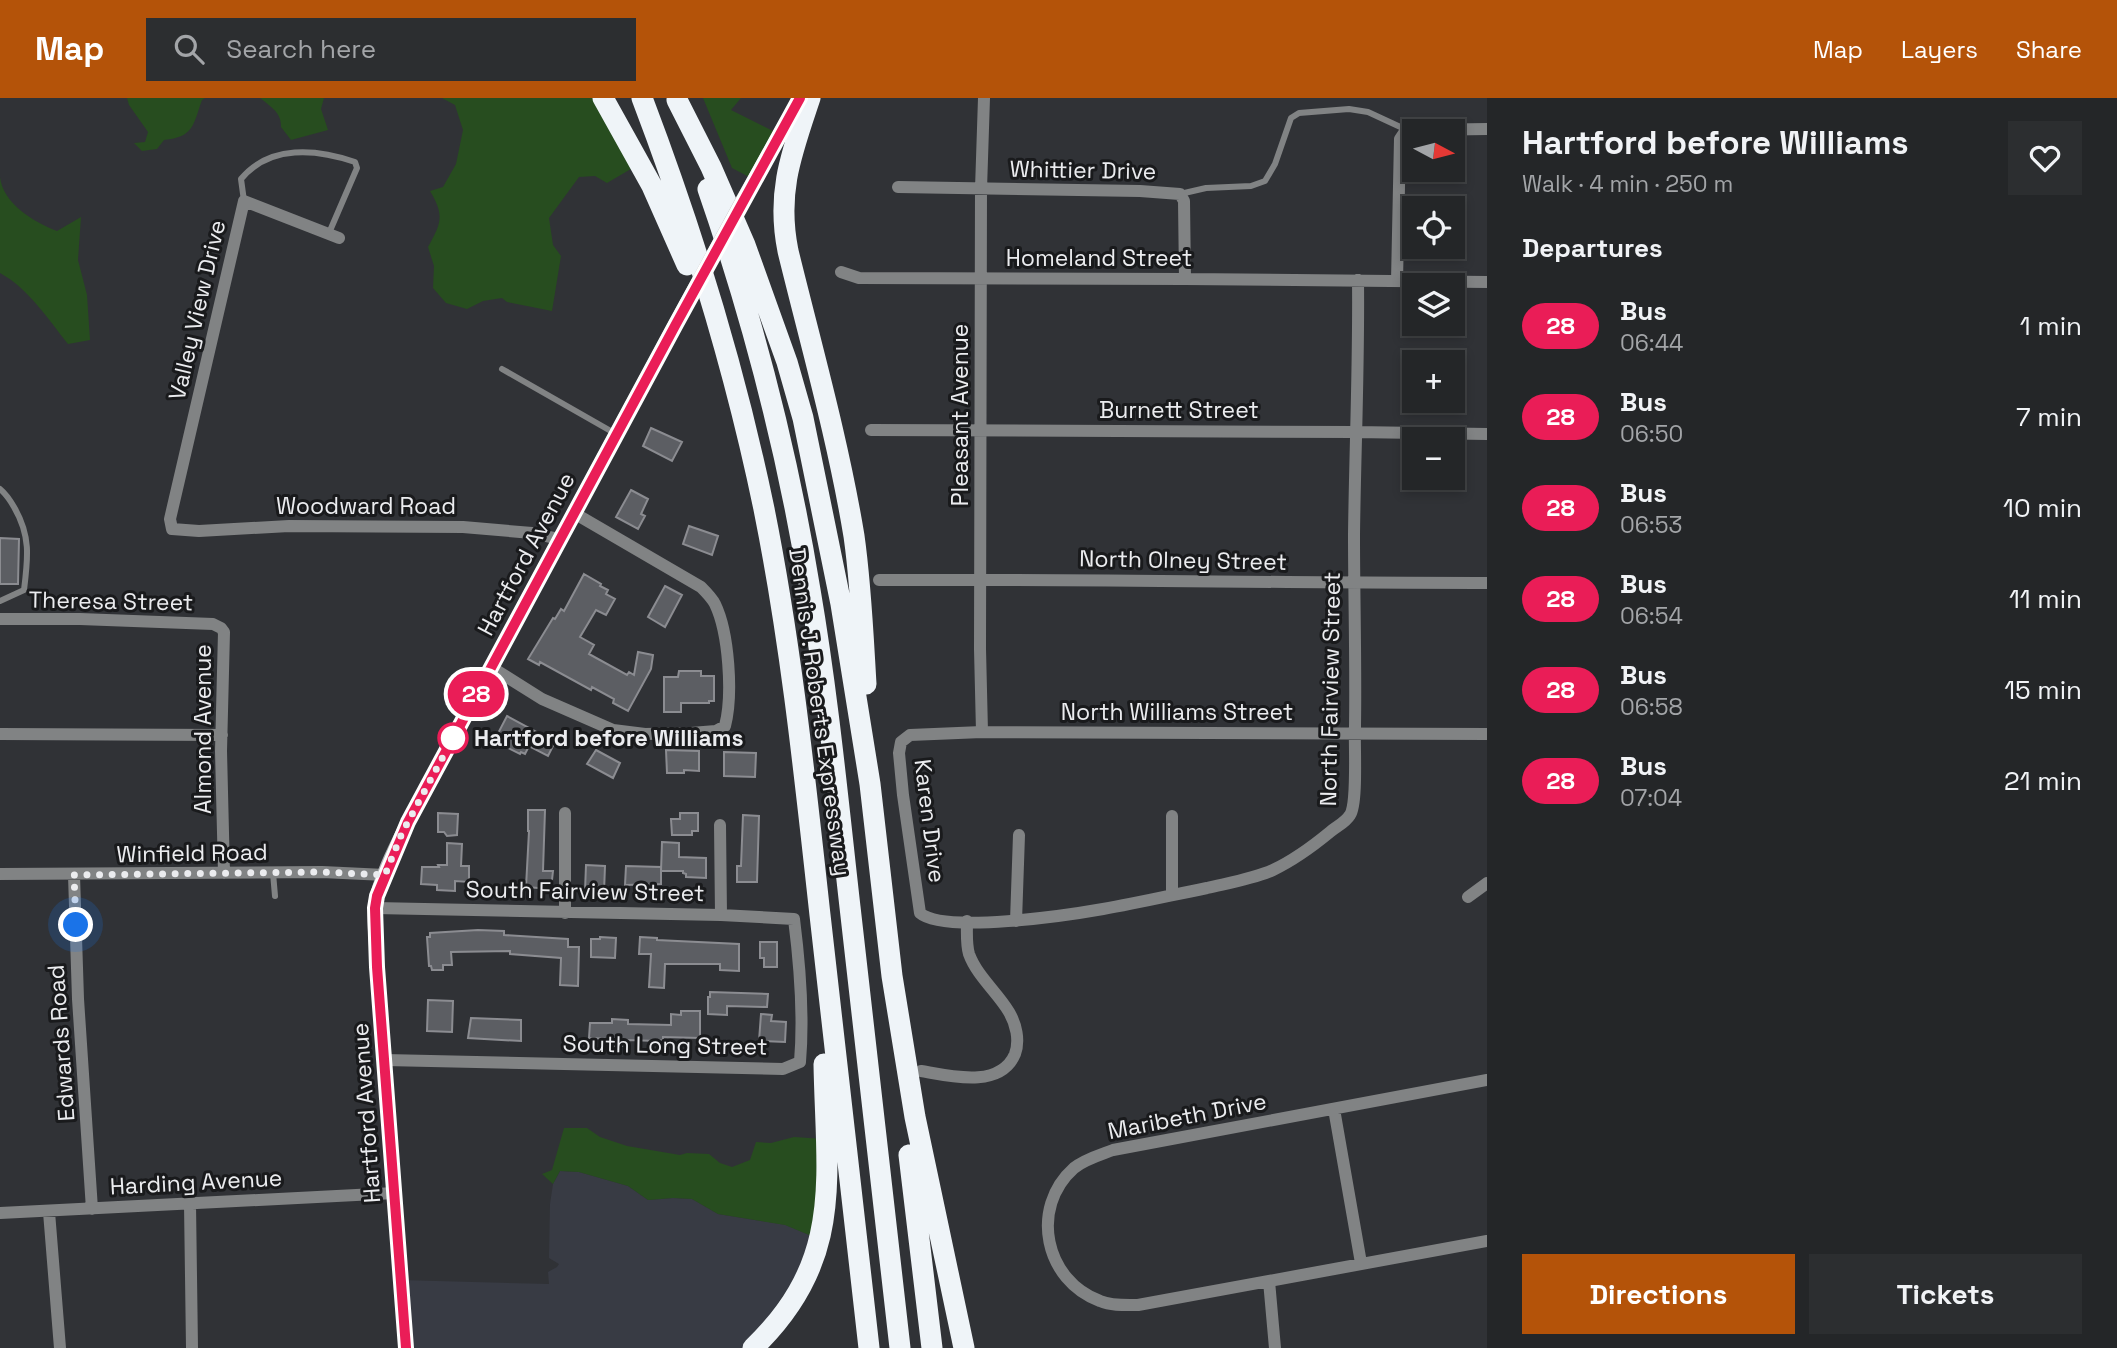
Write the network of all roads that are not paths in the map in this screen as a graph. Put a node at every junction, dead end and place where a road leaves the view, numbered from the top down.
1 (603, 98) edge
2 (642, 98) edge
3 (800, 98) edge
4 (810, 98) edge
5 (984, 98) edge
6 (677, 99) edge
7 (1402, 129) edge
8 (1487, 129) edge
9 (1465, 130) edge
10 (1402, 137) edge
11 (898, 187) dead end
12 (981, 189) junction
13 (1180, 194) junction
14 (244, 201) junction
15 (334, 236) joint
16 (841, 272) dead end
17 (982, 279) junction
18 (1185, 279) junction
19 (1358, 280) junction
20 (1397, 281) junction
21 (1487, 282) edge
22 (728, 360) junction
23 (502, 369) dead end
24 (871, 430) dead end
25 (981, 430) junction
26 (1355, 432) junction
27 (616, 434) junction
28 (1487, 434) edge
29 (0, 489) edge
30 (574, 513) junction
31 (172, 529) joint
32 (559, 539) junction
33 (878, 580) dead end
34 (981, 580) junction
35 (1354, 582) junction
36 (1487, 583) edge
37 (0, 601) edge
38 (0, 619) edge
39 (221, 628) joint
40 (491, 667) junction
41 (982, 732) junction
42 (1354, 733) junction
43 (0, 734) edge
44 (1487, 734) edge
45 (222, 735) junction
46 (910, 735) joint
47 (870, 784) junction
48 (565, 813) dead end
49 (1172, 816) dead end
50 (720, 825) dead end
51 (1019, 835) dead end
52 (224, 873) junction
53 (273, 873) junction
54 (0, 874) edge
55 (74, 875) junction
56 (385, 875) junction
57 (1487, 883) edge
58 (1172, 895) junction
59 (275, 896) dead end
60 (1468, 897) dead end
61 (375, 908) junction
62 (565, 913) junction
63 (721, 915) junction
64 (923, 916) joint
65 (794, 919) joint
66 (967, 921) junction
67 (1016, 921) junction
68 (822, 933) junction
69 (892, 976) junction
70 (385, 1060) junction
71 (921, 1071) dead end
72 (1487, 1080) edge
73 (1334, 1109) junction
74 (395, 1193) junction
75 (190, 1204) junction
76 (93, 1209) junction
77 (50, 1212) junction
78 (0, 1213) edge
79 (1487, 1241) edge
80 (1361, 1263) junction
81 (1269, 1281) junction
82 (60, 1348) edge
83 (192, 1348) edge
84 (406, 1348) edge
85 (752, 1348) edge
86 (869, 1348) edge
87 (900, 1348) edge
88 (932, 1348) edge
89 (964, 1348) edge
90 (1275, 1348) edge

1 - 22 highway
2 - 22 highway, Dennis J. Roberts Expressway
3 - 27 main road, Hartford Avenue, bridge
4 - 47 highway
5 - 12 street, Pleasant Avenue
6 - 47 highway
6 - 87 highway, Dennis J. Roberts Expressway
7 - 13 lane
8 - 9 street
10 - 20 street
11 - 12 street, Whittier Drive
12 - 13 street, Whittier Drive
12 - 17 street, Pleasant Avenue
13 - 18 street, Whittier Drive
14 - 15 street, Valley View Drive
14 - 15 lane
14 - 31 street, Valley View Drive
16 - 17 street, Homeland Street
17 - 18 street, Homeland Street
17 - 25 street, Pleasant Avenue
18 - 19 street, Homeland Street
19 - 20 street, Homeland Street
19 - 26 street, North Fairview Street
20 - 21 street
22 - 68 highway, Dennis J. Roberts Expressway
23 - 27 lane
24 - 25 street, Burnett Street
25 - 26 street, Burnett Street
25 - 34 street, Pleasant Avenue
26 - 28 street, Burnett Street
26 - 35 street, North Fairview Street
27 - 30 main road, Hartford Avenue
29 - 37 lane
30 - 32 main road, Hartford Avenue
30 - 40 street
31 - 32 street, Woodward Road
32 - 40 main road, Hartford Avenue
33 - 34 street, North Olney Street
34 - 35 street, North Olney Street
34 - 41 street, Pleasant Avenue
35 - 36 street, North Olney Street
35 - 42 street, North Fairview Street
38 - 39 street, Theresa Street
39 - 45 street, Almond Avenue
40 - 56 main road, Hartford Avenue
41 - 42 street, North Williams Street
41 - 46 street, North Williams Street
42 - 44 street, North Williams Street
42 - 58 street, North Fairview Street
43 - 45 street
45 - 52 street, Almond Avenue
46 - 64 street, Karen Drive
47 - 69 highway
48 - 62 street
49 - 58 street
50 - 63 street
51 - 67 street
52 - 53 street, Winfield Road
52 - 55 street, Winfield Road
53 - 56 street, Winfield Road
53 - 59 lane
54 - 55 street, Winfield Road
55 - 76 street, Edwards Road
56 - 61 main road, Hartford Avenue
57 - 60 street
58 - 67 street, North Fairview Street
61 - 62 street, South Fairview Street
61 - 70 main road, Hartford Avenue
62 - 63 street, South Fairview Street
63 - 65 street, South Fairview Street
64 - 66 street, North Fairview Street
65 - 70 street, South Long Street
66 - 67 street, North Fairview Street
66 - 71 street
68 - 85 highway
68 - 86 highway, Dennis J. Roberts Expressway
69 - 88 highway
69 - 89 highway
70 - 74 main road, Hartford Avenue
72 - 73 street, Maribeth Drive
73 - 80 street
73 - 81 street, Maribeth Drive
74 - 75 street, Harding Avenue
74 - 84 main road, Hartford Avenue
75 - 76 street, Harding Avenue
75 - 83 street
76 - 77 street, Harding Avenue
77 - 78 street, Harding Avenue
77 - 82 street
79 - 80 street, Maribeth Drive
80 - 81 street, Maribeth Drive
81 - 90 street

